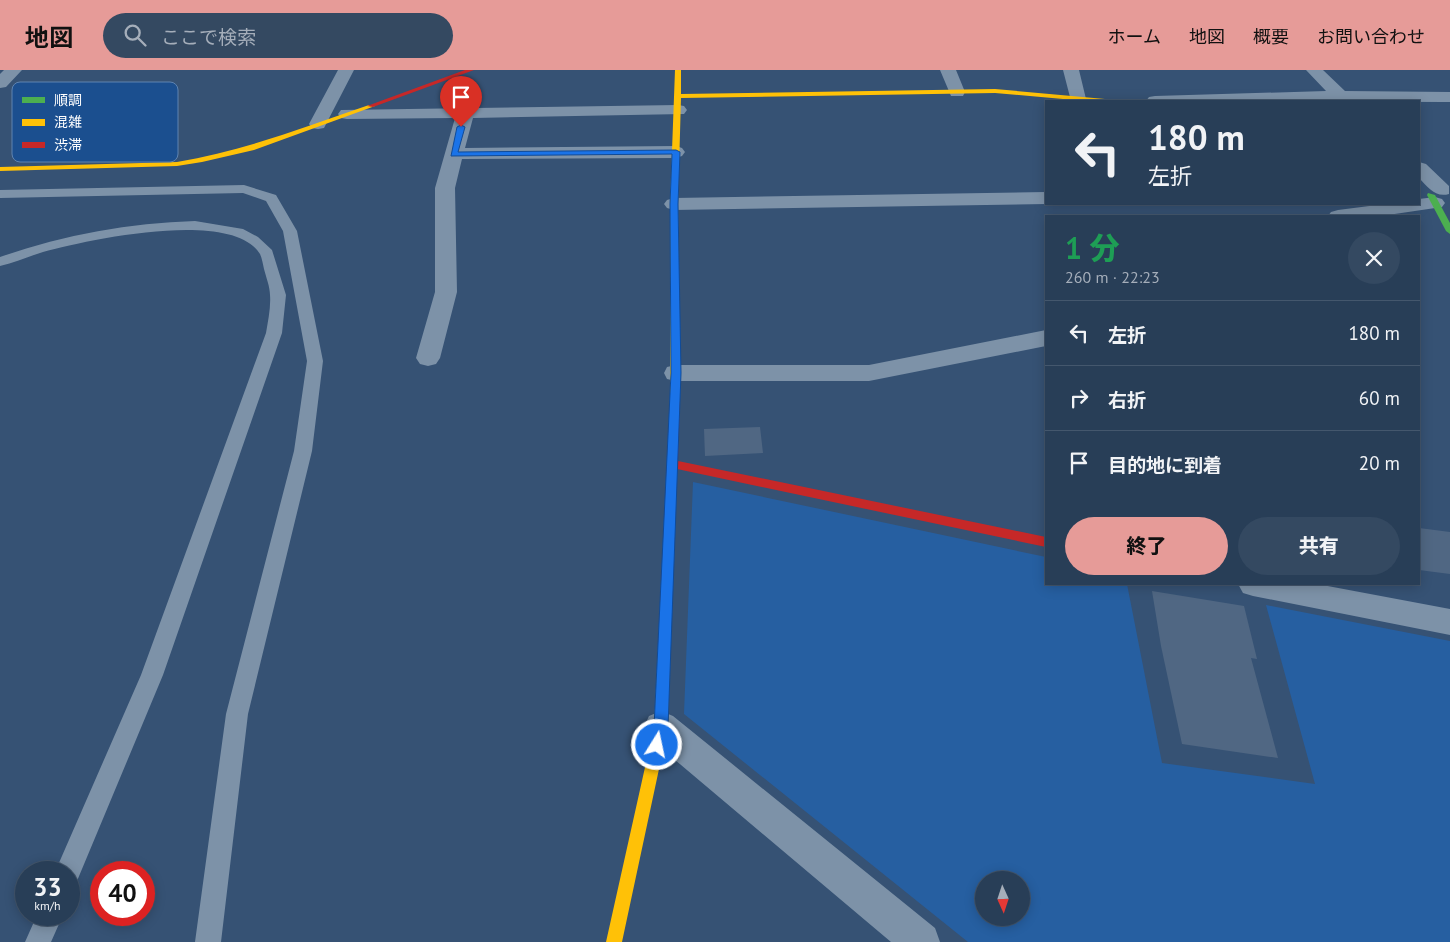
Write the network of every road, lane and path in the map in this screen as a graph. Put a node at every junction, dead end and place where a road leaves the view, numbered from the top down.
1 (14, 70) edge
2 (346, 70) edge
3 (471, 70) edge
4 (678, 70) edge
5 (948, 70) edge
6 (1071, 70) edge
7 (1314, 70) edge
8 (0, 83) edge
9 (957, 92) junction
10 (1450, 97) edge
11 (1078, 99) junction
12 (1343, 99) edge
13 (1092, 100) edge
14 (1249, 100) edge
15 (678, 103) junction
16 (347, 114) junction
17 (465, 114) junction
18 (318, 124) junction
19 (676, 152) junction
20 (453, 154) junction
21 (0, 169) edge
22 (1420, 169) edge
23 (0, 194) edge
24 (1438, 195) edge
25 (1045, 198) edge
26 (1420, 199) edge
27 (674, 204) junction
28 (1390, 205) edge
29 (1343, 215) edge
30 (1450, 231) edge
31 (0, 262) edge
32 (1045, 338) edge
33 (428, 358) dead end
34 (676, 373) junction
35 (672, 464) junction
36 (1045, 542) edge
37 (1264, 585) edge
38 (1450, 622) edge
39 (661, 727) junction
40 (73, 861) edge
41 (45, 926) edge
42 (38, 942) edge
43 (208, 942) edge
44 (614, 942) edge
45 (921, 942) edge

1 - 8 street
2 - 18 street
3 - 16 street
4 - 15 street
5 - 9 street
6 - 11 street
7 - 12 street
9 - 11 street
9 - 15 street
10 - 12 street
11 - 13 street
12 - 14 street
15 - 17 street
15 - 19 street
16 - 17 street
16 - 18 street
17 - 20 street
18 - 21 street
19 - 20 street
19 - 27 street
20 - 33 street
22 - 24 street
23 - 43 lane
24 - 26 street
24 - 30 street
25 - 27 street
27 - 34 street
28 - 29 street
31 - 40 lane
32 - 34 street
34 - 35 street
35 - 36 street
35 - 39 street
37 - 38 street
39 - 44 street
39 - 45 street
41 - 42 lane

